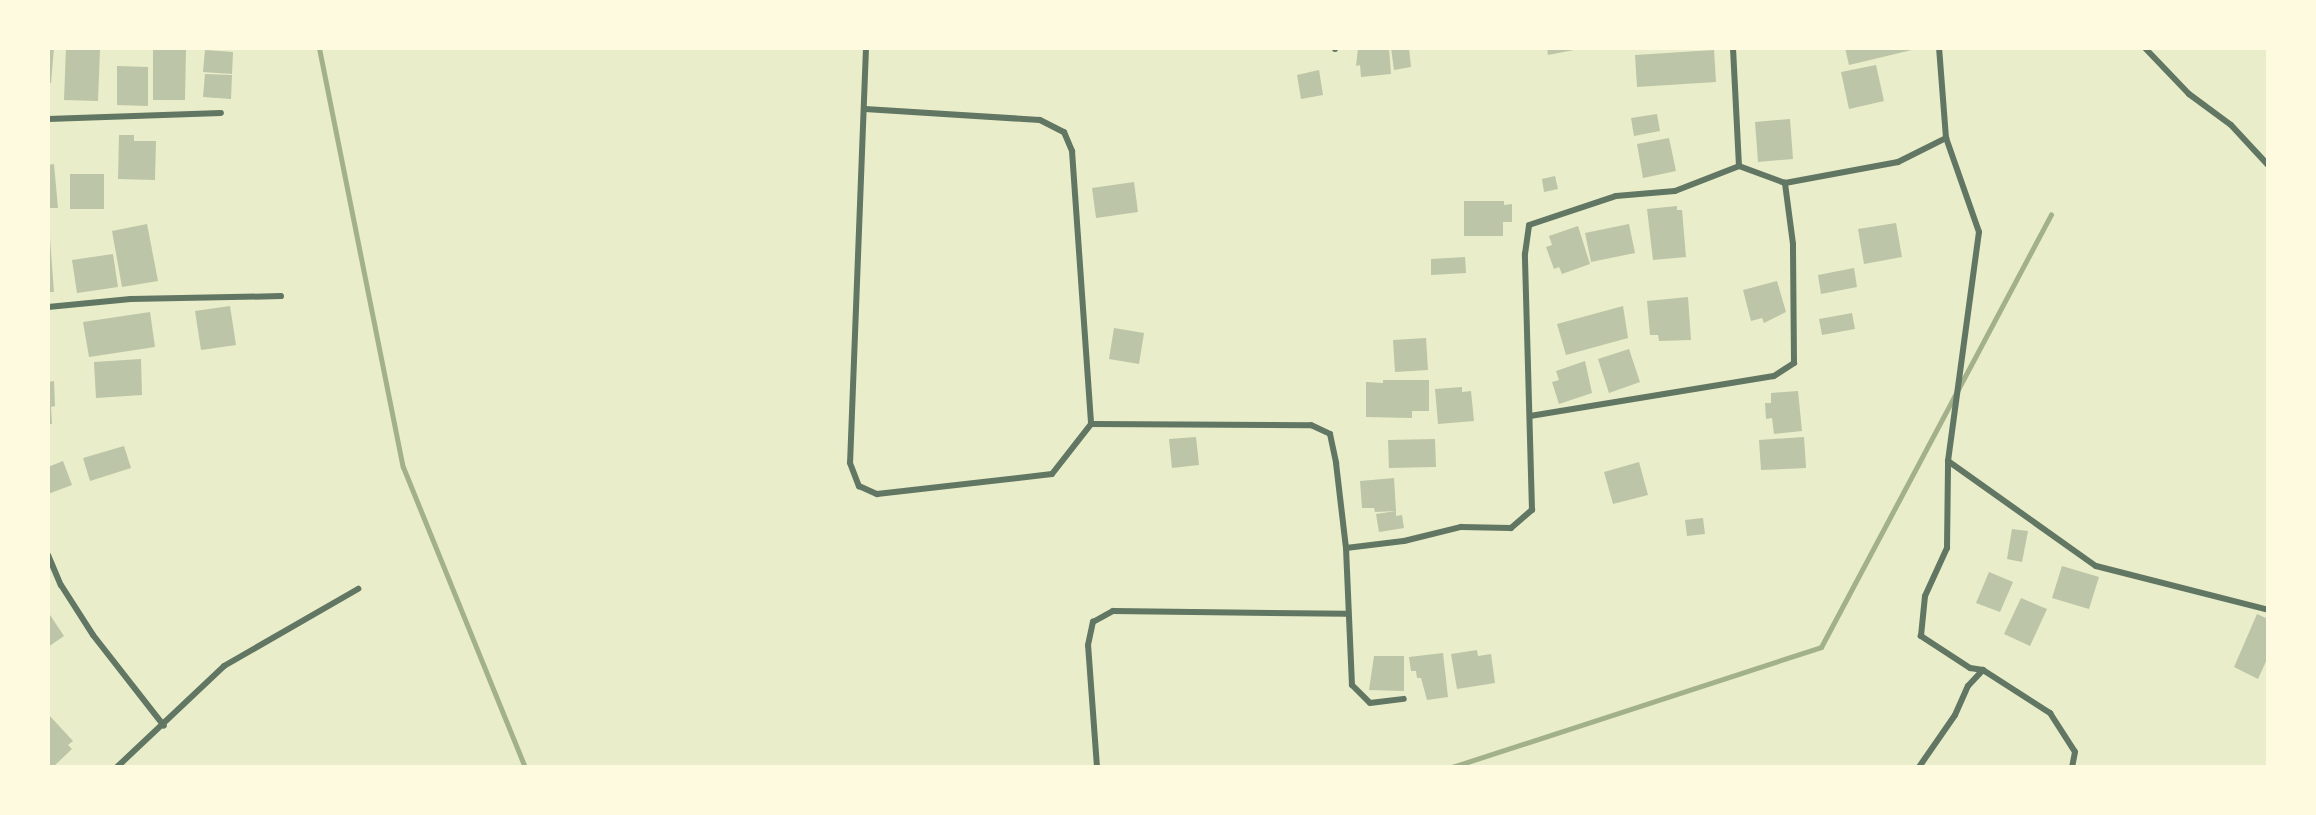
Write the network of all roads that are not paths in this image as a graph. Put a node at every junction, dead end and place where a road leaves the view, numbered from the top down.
1 (866, 48) edge
2 (1733, 48) edge
3 (1939, 48) edge
4 (2145, 48) edge
5 (864, 110) junction
6 (221, 113) dead end
7 (48, 119) edge
8 (1946, 138) junction
9 (2268, 165) edge
10 (1739, 166) junction
11 (1785, 183) junction
12 (281, 296) dead end
13 (48, 307) edge
14 (1530, 416) junction
15 (1090, 424) junction
16 (1948, 461) junction
17 (1346, 548) junction
18 (48, 555) edge
19 (358, 589) dead end
20 (2268, 610) edge
21 (1347, 614) junction
22 (1983, 670) junction
23 (1404, 699) dead end
24 (164, 726) junction
25 (117, 767) edge
26 (1097, 767) edge
27 (1919, 767) edge
28 (2072, 767) edge

1 - 5 street
2 - 10 street
3 - 8 street
4 - 9 street
5 - 15 street
5 - 15 street
6 - 7 street
8 - 11 street
8 - 16 street
10 - 11 street
10 - 14 street
11 - 14 street
12 - 13 street
14 - 17 street
15 - 17 street
16 - 20 street
16 - 22 street
17 - 21 street
18 - 24 street
19 - 24 street
21 - 23 street
21 - 26 street
22 - 27 street
22 - 28 street
24 - 25 street

